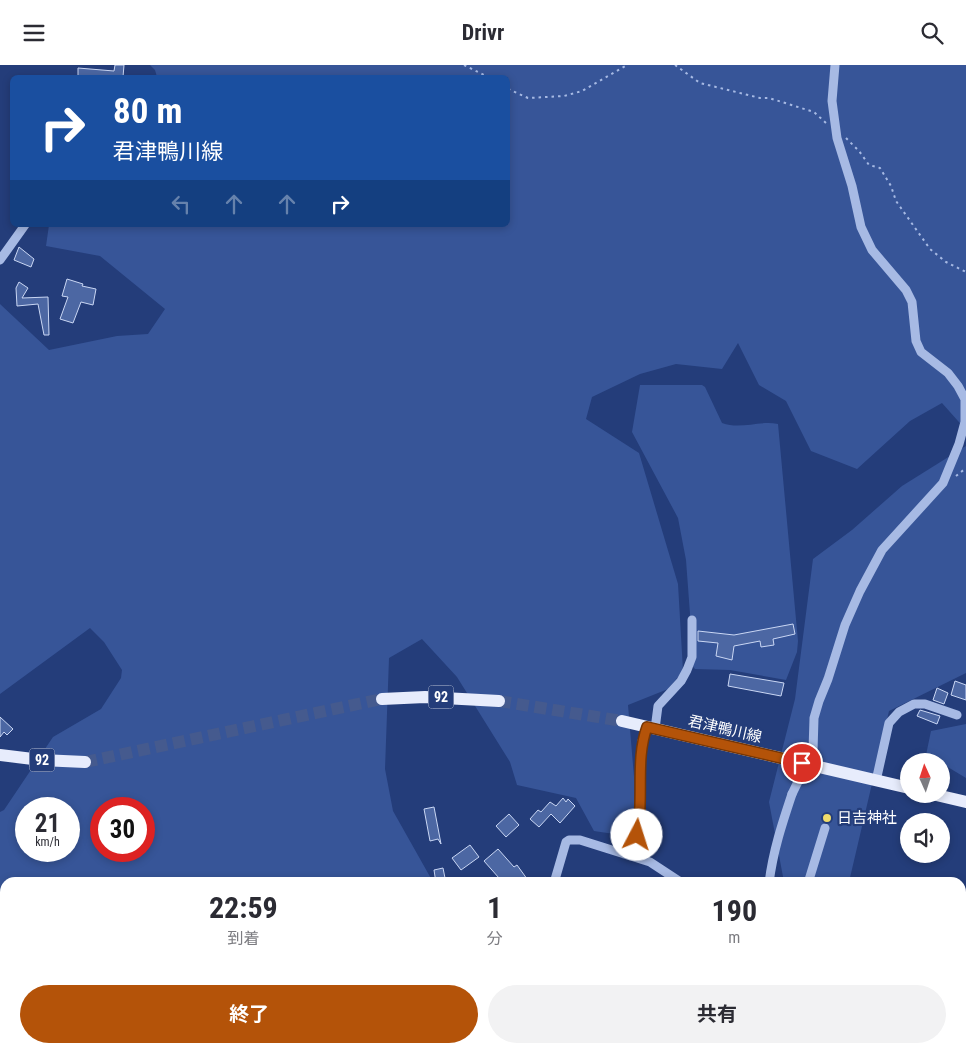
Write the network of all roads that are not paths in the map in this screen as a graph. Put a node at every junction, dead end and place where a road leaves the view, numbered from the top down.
1 (835, 65) edge
2 (23, 227) edge
3 (0, 260) edge
4 (692, 620) dead end
5 (382, 699) tunnel mouth
6 (499, 701) tunnel mouth
7 (957, 715) dead end
8 (622, 721) tunnel mouth
9 (651, 728) junction
10 (0, 755) edge
11 (84, 762) tunnel mouth
12 (876, 781) junction
13 (900, 786) edge
14 (950, 798) edge
15 (966, 802) edge
16 (825, 828) dead end
17 (624, 854) junction
18 (556, 877) edge
19 (673, 877) edge
20 (770, 877) edge
21 (810, 877) edge

1 - 20 street, bridge
2 - 3 street
4 - 9 street
5 - 6 main road, 92
7 - 12 street
8 - 9 main road, 君津鴨川線
9 - 12 main road, 君津鴨川線
9 - 17 street
10 - 11 main road, 92
12 - 13 main road, 君津鴨川線
14 - 15 main road
16 - 21 street
17 - 18 street
17 - 19 street

